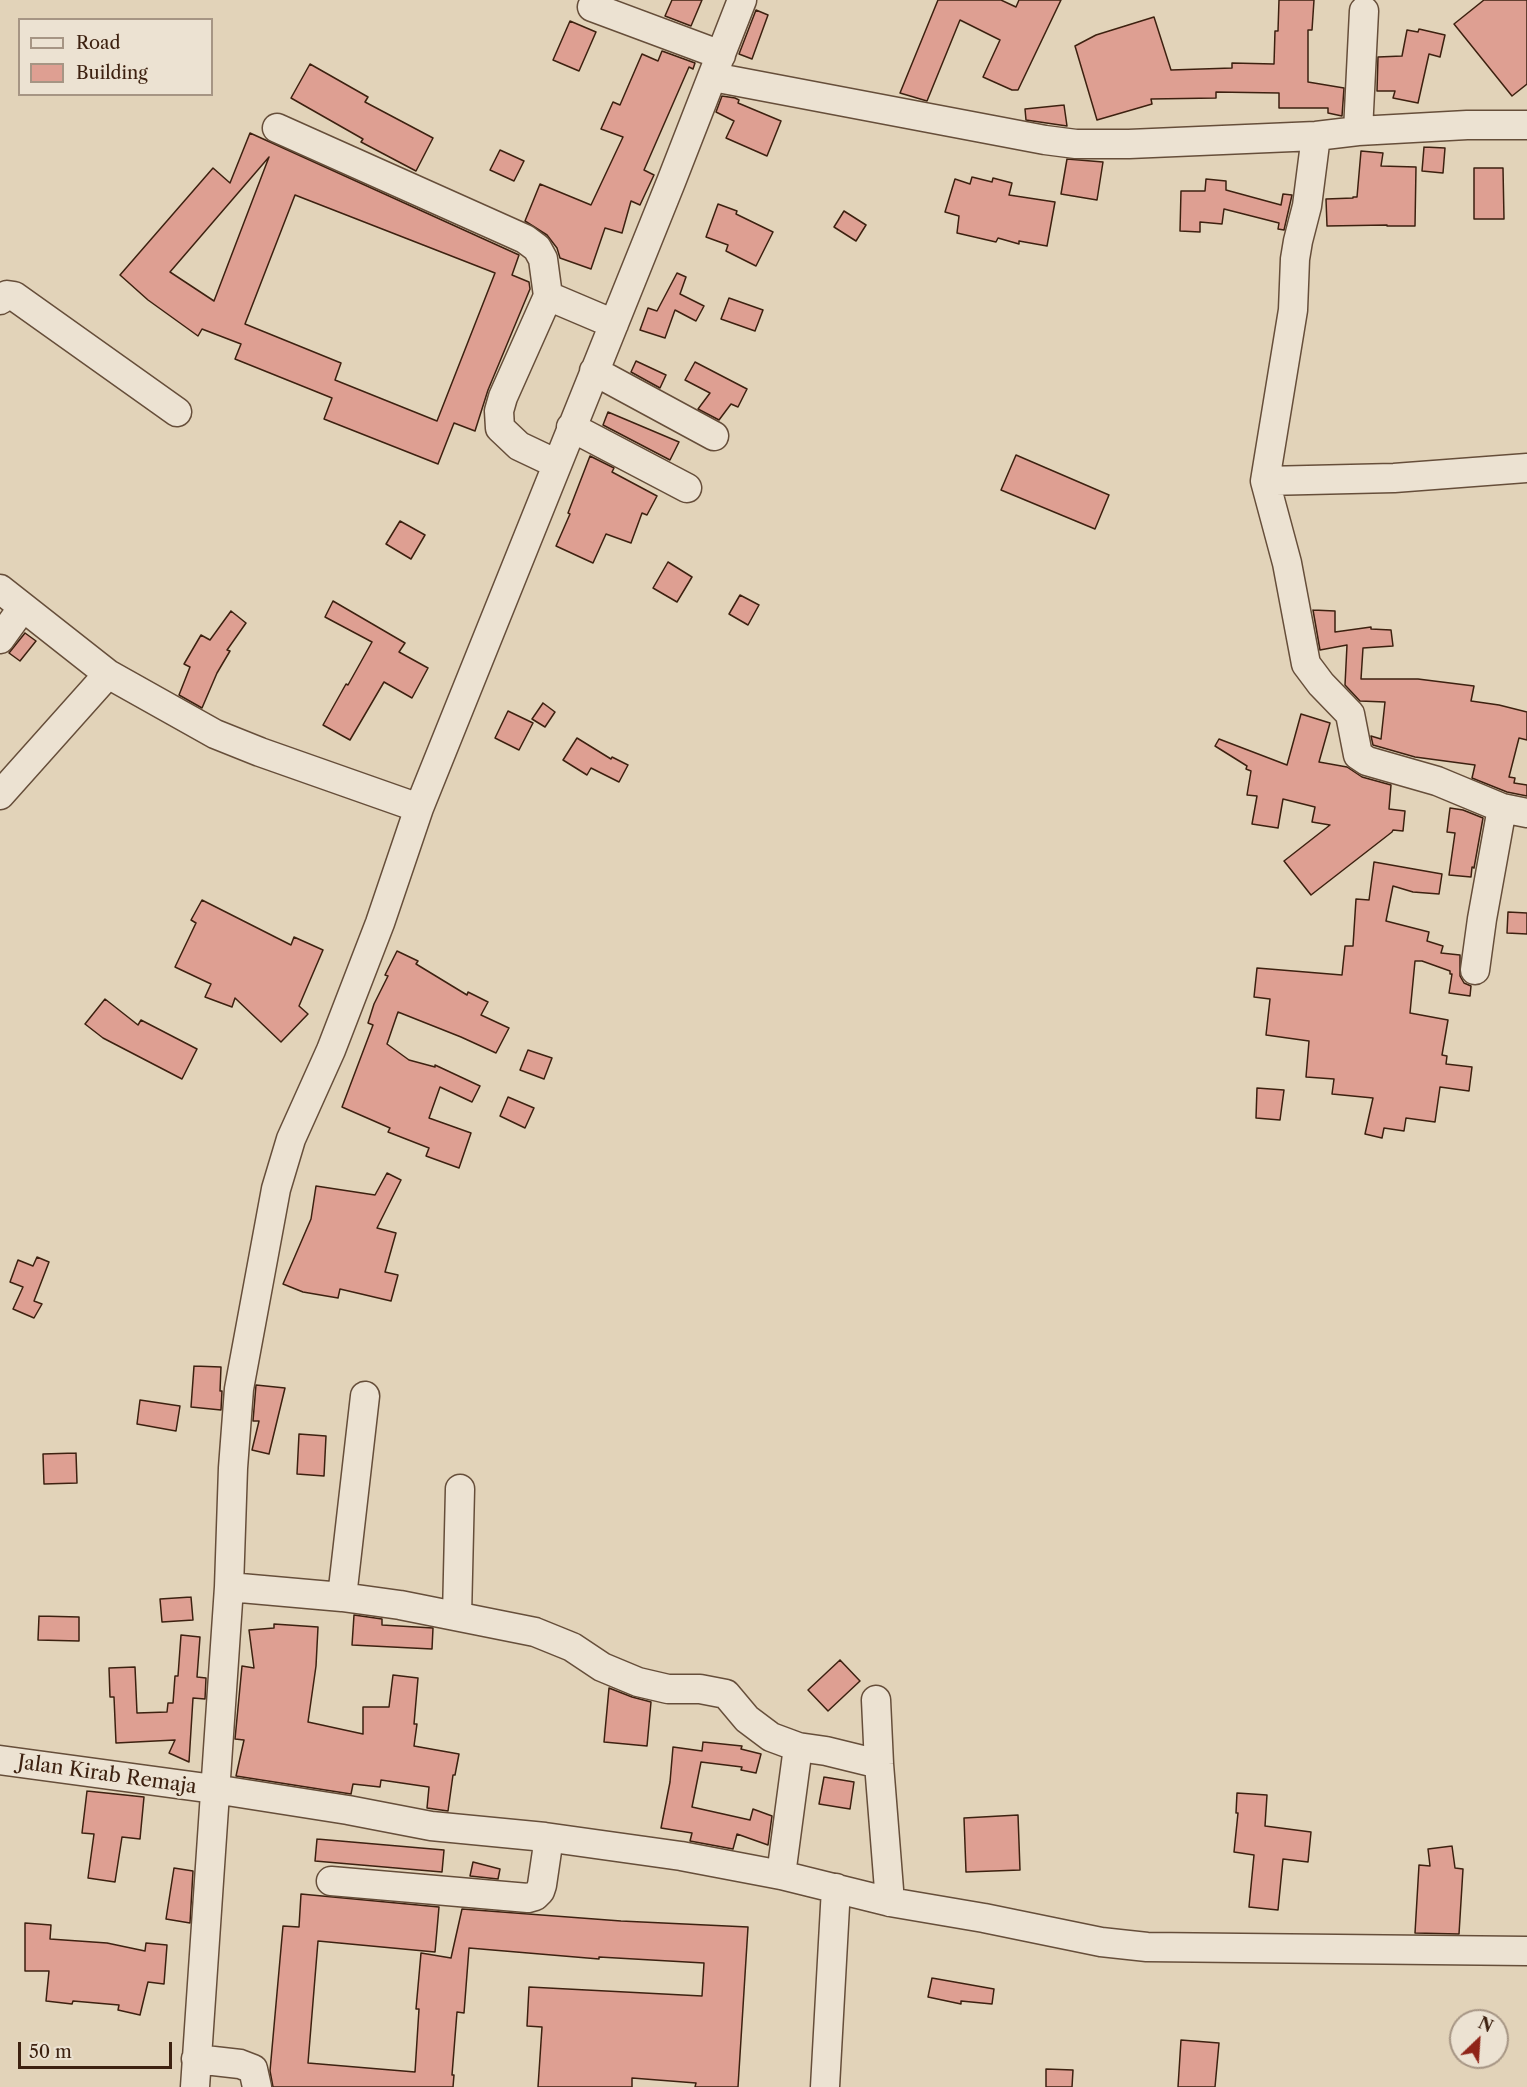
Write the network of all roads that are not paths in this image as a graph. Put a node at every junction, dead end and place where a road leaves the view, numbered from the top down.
1 (742, 0) edge
2 (592, 7) dead end
3 (1364, 11) dead end
4 (717, 66) junction
5 (1527, 125) edge
6 (277, 128) dead end
7 (1358, 131) junction
8 (1316, 136) junction
9 (548, 296) junction
10 (0, 300) edge
11 (614, 324) junction
12 (594, 370) junction
13 (177, 412) dead end
14 (572, 428) junction
15 (714, 436) dead end
16 (557, 464) junction
17 (1527, 468) edge
18 (1265, 481) junction
19 (687, 488) dead end
20 (0, 589) edge
21 (23, 608) junction
22 (0, 639) edge
23 (108, 674) junction
24 (0, 795) edge
25 (419, 808) junction
26 (1515, 810) edge
27 (1475, 970) dead end
28 (365, 1396) dead end
29 (460, 1489) dead end
30 (229, 1587) junction
31 (342, 1597) junction
32 (457, 1616) junction
33 (876, 1700) dead end
34 (798, 1747) junction
35 (0, 1760) edge
36 (879, 1764) junction
37 (213, 1804) junction
38 (545, 1851) junction
39 (781, 1875) junction
40 (331, 1881) dead end
41 (890, 1902) junction
42 (835, 1907) junction
43 (1527, 1951) edge
44 (196, 2059) junction
45 (195, 2087) edge
46 (257, 2087) edge
47 (825, 2087) edge

1 - 4 street
2 - 4 street
3 - 7 street
4 - 8 street
4 - 11 street
5 - 7 street
6 - 9 street
7 - 8 street
8 - 18 street
9 - 11 street
9 - 16 street
10 - 13 street
11 - 12 street
12 - 14 street
12 - 15 street
14 - 16 street
14 - 19 street
16 - 25 street
17 - 18 street
18 - 26 street
20 - 21 street
21 - 22 street
21 - 23 street
23 - 24 street
23 - 25 street
25 - 30 street
26 - 27 street
28 - 31 street
29 - 32 street
30 - 31 street
30 - 37 street
31 - 32 street
32 - 34 street
33 - 36 street
34 - 36 street
34 - 39 street
35 - 37 street, Jalan Kirab Remaja
36 - 41 street
37 - 38 street, Jalan Kirab Remaja
37 - 44 street
38 - 39 street, Jalan Kirab Remaja
38 - 40 street
39 - 42 street, Jalan Kirab Remaja
41 - 42 street, Jalan Kirab Remaja
41 - 43 street, Jalan Kirab Remaja
42 - 47 street
44 - 45 street
44 - 46 street

